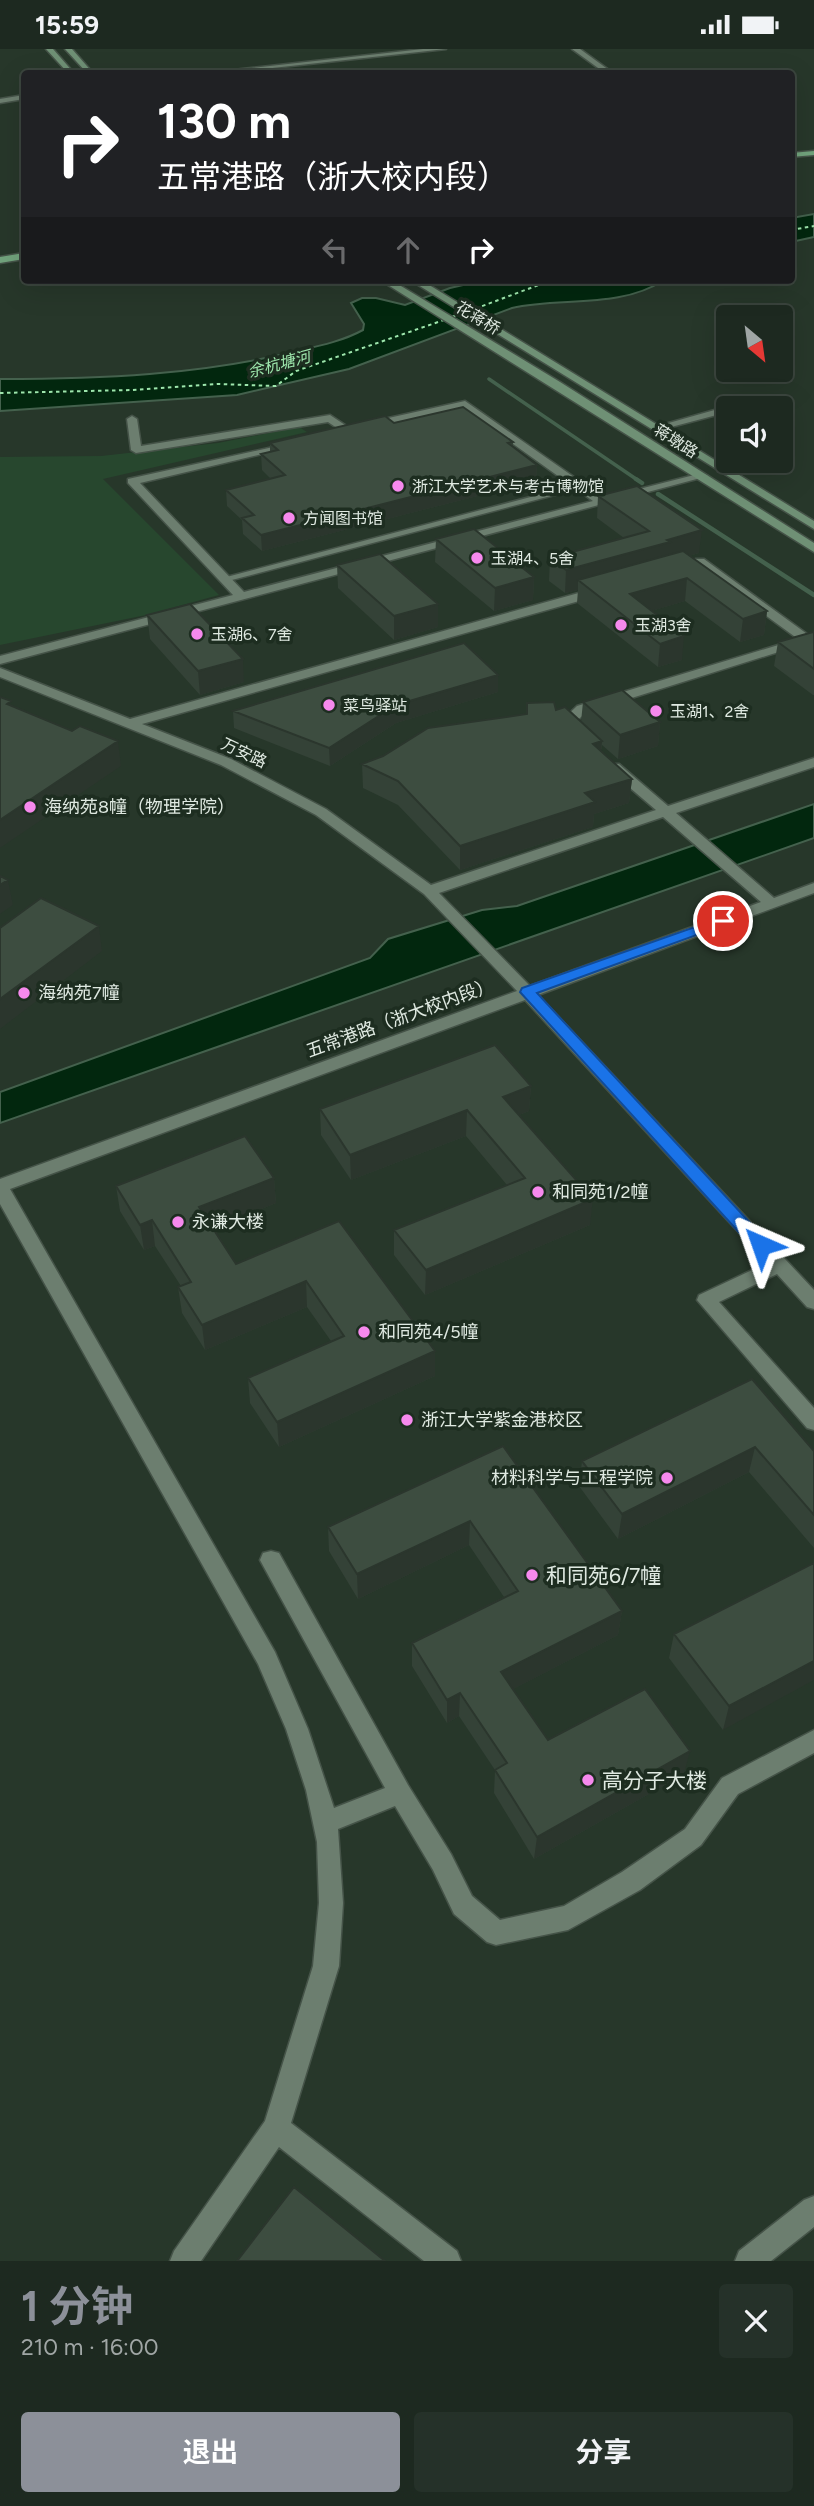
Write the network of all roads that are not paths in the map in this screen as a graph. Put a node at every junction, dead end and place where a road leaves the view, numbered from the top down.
1 (49, 49) edge
2 (68, 49) edge
3 (443, 49) edge
4 (575, 49) edge
5 (68, 70) edge
6 (87, 70) edge
7 (239, 70) edge
8 (605, 70) edge
9 (21, 98) edge
10 (0, 101) edge
11 (814, 153) edge
12 (795, 155) edge
13 (814, 162) edge
14 (795, 164) edge
15 (21, 246) edge
16 (0, 250) edge
17 (21, 256) edge
18 (0, 260) edge
19 (392, 284) edge
20 (421, 284) edge
21 (577, 380) joint
22 (556, 384) joint
23 (716, 412) edge
24 (132, 419) dead end
25 (656, 428) junction
26 (346, 431) junction
27 (333, 435) edge
28 (306, 441) edge
29 (702, 476) junction
30 (579, 487) junction
31 (600, 501) junction
32 (814, 526) edge
33 (814, 548) edge
34 (660, 574) edge
35 (225, 579) junction
36 (607, 589) edge
37 (241, 596) junction
38 (811, 643) edge
39 (0, 660) edge
40 (0, 672) edge
41 (126, 724) junction
42 (586, 741) edge
43 (605, 758) edge
44 (814, 762) edge
45 (663, 812) junction
46 (814, 888) edge
47 (429, 891) junction
48 (771, 903) junction
49 (527, 992) junction
50 (0, 1187) edge
51 (779, 1265) junction
52 (814, 1303) edge
53 (814, 1422) edge
54 (271, 1560) dead end
55 (814, 1741) edge
56 (400, 1793) junction
57 (325, 1823) junction
58 (276, 2128) junction
59 (814, 2210) edge
60 (184, 2261) edge
61 (447, 2261) edge
62 (748, 2261) edge

1 - 5 main road
2 - 6 main road
3 - 7 street
4 - 8 street
9 - 10 street
11 - 12 main road
13 - 14 main road
15 - 16 main road
17 - 18 main road
19 - 22 main road, 花蒋桥
20 - 21 main road, 花蒋桥
21 - 25 main road, 蒋墩路
22 - 29 main road, 蒋墩路
23 - 25 street
24 - 26 street
25 - 32 main road, 蒋墩路
26 - 27 street
26 - 30 street
28 - 35 street
29 - 31 street
29 - 33 main road, 蒋墩路
30 - 31 street
30 - 35 street
31 - 37 street
34 - 38 street
35 - 37 street
36 - 41 street
37 - 39 street
38 - 42 street
40 - 41 street, 万安路
41 - 47 street, 万安路
43 - 45 street
44 - 45 street
45 - 47 street
45 - 48 street
46 - 48 street, 五常港路（浙大校内段）
47 - 49 street, 万安路
48 - 49 street, 五常港路（浙大校内段）
49 - 50 street, 五常港路（浙大校内段）
49 - 51 street, 万安路
50 - 57 street
51 - 52 street, 万安路
51 - 53 street
54 - 56 street
55 - 56 street
56 - 57 street
57 - 58 street
58 - 60 street
58 - 61 street
59 - 62 street

